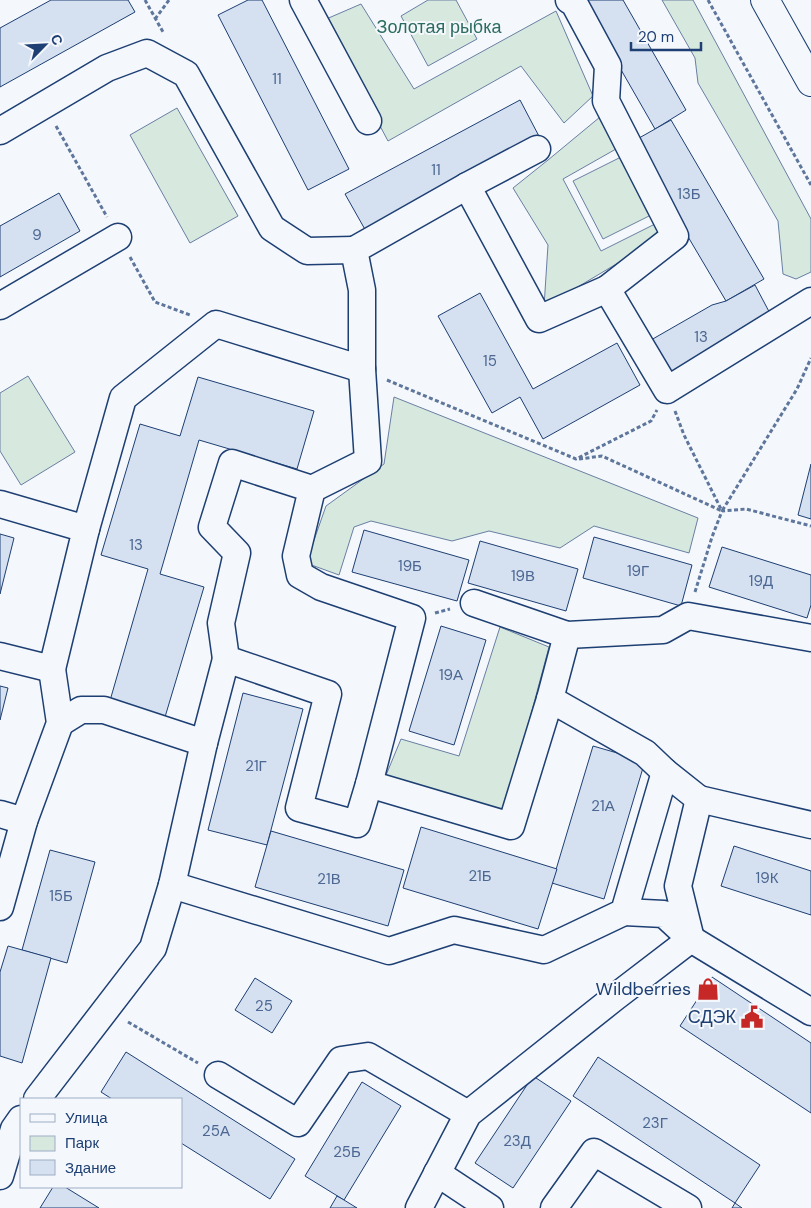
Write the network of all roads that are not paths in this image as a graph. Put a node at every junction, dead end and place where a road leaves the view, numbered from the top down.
1 (303, 0) edge
2 (569, 0) edge
3 (765, 0) edge
4 (811, 82) edge
5 (368, 121) dead end
6 (0, 131) edge
7 (537, 149) dead end
8 (467, 186) junction
9 (118, 237) road end
10 (354, 250) junction
11 (607, 289) junction
12 (811, 301) edge
13 (0, 306) edge
14 (362, 369) junction
15 (312, 489) junction
16 (0, 504) edge
17 (86, 529) junction
18 (474, 602) road end
19 (567, 635) junction
20 (811, 638) edge
21 (0, 656) edge
22 (226, 659) junction
23 (52, 669) junction
24 (550, 698) junction
25 (60, 723) junction
26 (204, 743) junction
27 (664, 772) junction
28 (369, 784) junction
29 (698, 800) junction
30 (12, 817) edge
31 (811, 825) edge
32 (172, 885) junction
33 (0, 907) edge
34 (624, 912) junction
35 (691, 939) junction
36 (811, 1012) edge
37 (218, 1075) road end
38 (38, 1098) edge
39 (468, 1114) junction
40 (12, 1124) edge
41 (437, 1173) junction
42 (0, 1174) edge
43 (419, 1208) edge
44 (490, 1208) edge
45 (554, 1208) edge
46 (688, 1208) edge

1 - 5 lane
2 - 11 lane
3 - 4 main road
6 - 10 lane
7 - 8 lane
8 - 10 lane
8 - 11 lane
9 - 13 lane
10 - 14 lane
11 - 12 lane
14 - 15 lane
14 - 17 lane
15 - 22 lane
15 - 28 lane
16 - 17 lane
17 - 23 lane
18 - 19 lane
19 - 20 lane
19 - 24 lane
21 - 23 lane
22 - 26 lane
22 - 28 lane
23 - 25 lane
24 - 27 lane
24 - 28 lane
25 - 26 lane
25 - 30 lane
26 - 32 lane
27 - 29 lane
27 - 34 lane
29 - 31 lane
29 - 35 lane
30 - 33 lane
32 - 34 lane
32 - 38 lane
34 - 35 lane
35 - 36 lane
35 - 39 lane
37 - 39 lane
39 - 41 lane
40 - 42 lane
41 - 43 lane
41 - 44 lane
45 - 46 lane

